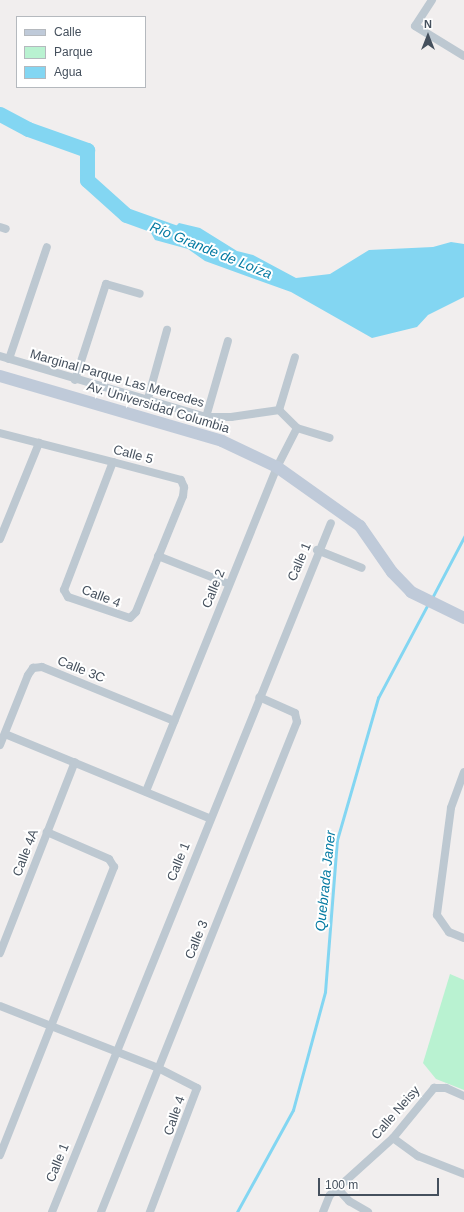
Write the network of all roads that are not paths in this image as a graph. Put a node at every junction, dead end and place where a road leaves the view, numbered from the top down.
1 (432, 0) edge
2 (464, 56) edge
3 (47, 247) dead end
4 (140, 294) dead end
5 (167, 330) dead end
6 (228, 341) dead end
7 (0, 356) edge
8 (295, 357) dead end
9 (9, 359) junction
10 (0, 376) edge
11 (75, 380) junction
12 (147, 402) junction
13 (279, 410) junction
14 (206, 417) junction
15 (297, 428) junction
16 (0, 433) edge
17 (330, 438) dead end
18 (39, 443) junction
19 (113, 462) junction
20 (277, 467) junction
21 (331, 523) dead end
22 (0, 539) edge
23 (318, 550) junction
24 (158, 556) junction
25 (362, 568) dead end
26 (229, 584) junction
27 (464, 618) edge
28 (259, 697) junction
29 (174, 721) junction
30 (5, 734) junction
31 (0, 746) edge
32 (75, 762) junction
33 (464, 772) edge
34 (146, 792) junction
35 (210, 818) junction
36 (47, 832) junction
37 (464, 938) edge
38 (0, 953) edge
39 (0, 1006) edge
40 (51, 1027) junction
41 (115, 1053) junction
42 (158, 1068) junction
43 (464, 1096) edge
44 (393, 1138) junction
45 (0, 1155) edge
46 (464, 1174) edge
47 (337, 1188) junction
48 (52, 1212) edge
49 (101, 1212) edge
50 (150, 1212) edge
51 (323, 1212) edge
52 (368, 1212) edge

1 - 2 street
3 - 9 street
4 - 11 street
5 - 12 street
6 - 14 street
7 - 9 street, Marginal Parque Las Mercedes
8 - 13 street
9 - 11 street, Marginal Parque Las Mercedes
10 - 20 main road, Av. Universidad Columbia
11 - 12 street, Marginal Parque Las Mercedes
12 - 14 street, Marginal Parque Las Mercedes
13 - 14 street, Marginal Parque Las Mercedes
13 - 15 street
15 - 17 street
15 - 20 street
16 - 18 street, Calle 5
18 - 19 street, Calle 5
18 - 22 street
19 - 24 street, Calle 5
19 - 24 street, Calle 4
20 - 26 street, Calle 2
20 - 27 main road, Av. Universidad Columbia
21 - 23 street, Calle 1
23 - 25 street
23 - 28 street, Calle 1
24 - 26 street
26 - 29 street, Calle 2
28 - 35 street, Calle 1
28 - 42 street, Calle 3
29 - 30 street, Calle 3C
29 - 34 street, Calle 2
30 - 31 street, Calle 3C
30 - 32 street
32 - 34 street
32 - 36 street, Calle 4A
33 - 37 street
34 - 35 street
35 - 41 street, Calle 1
36 - 38 street, Calle 4A
36 - 40 street
39 - 40 street, Calle 4
40 - 41 street, Calle 4
40 - 45 street
41 - 42 street, Calle 4
41 - 48 street, Calle 1
42 - 49 street, Calle 3
42 - 50 street, Calle 4
43 - 44 street, Calle Neisy
44 - 46 street
44 - 47 street, Calle Neisy
47 - 51 street, Calle Neisy
47 - 52 street

